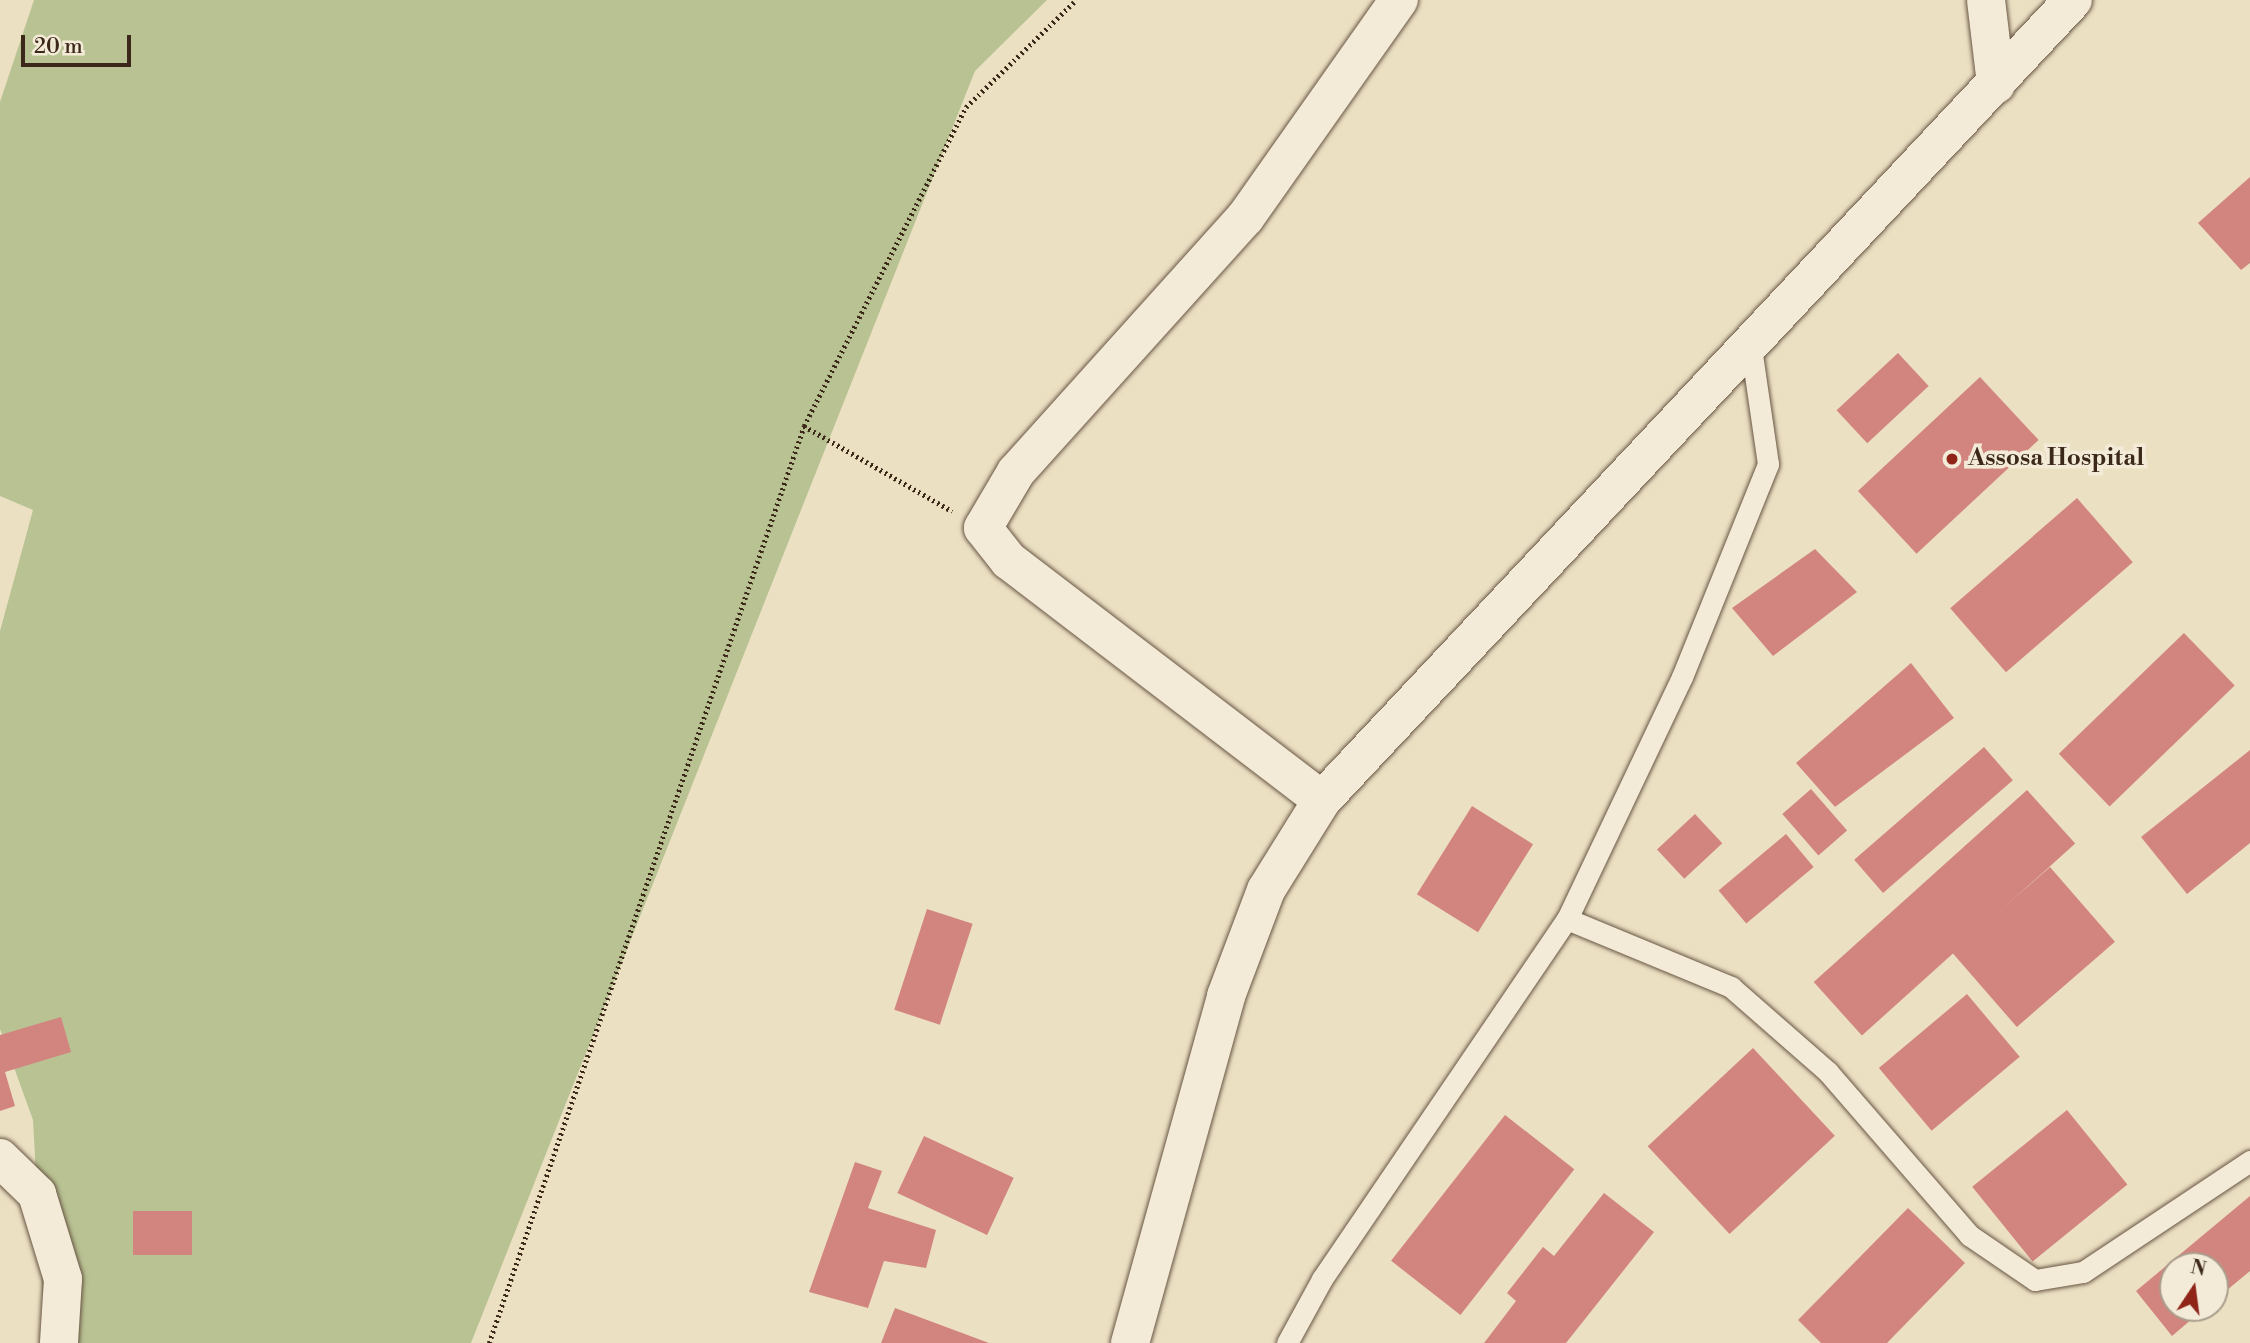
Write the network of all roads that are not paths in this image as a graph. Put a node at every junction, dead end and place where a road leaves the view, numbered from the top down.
1 (1399, 0) edge
2 (1986, 0) edge
3 (2073, 0) edge
4 (1996, 84) junction
5 (1750, 340) junction
6 (1322, 800) junction
7 (1567, 919) junction
8 (0, 1158) edge
9 (2250, 1161) edge
10 (59, 1343) edge
11 (1130, 1343) edge
12 (1287, 1343) edge

1 - 6 street
2 - 4 street
3 - 4 street
4 - 5 street
5 - 6 street
5 - 7 lane
6 - 11 street
7 - 9 lane
7 - 12 lane
8 - 10 street

